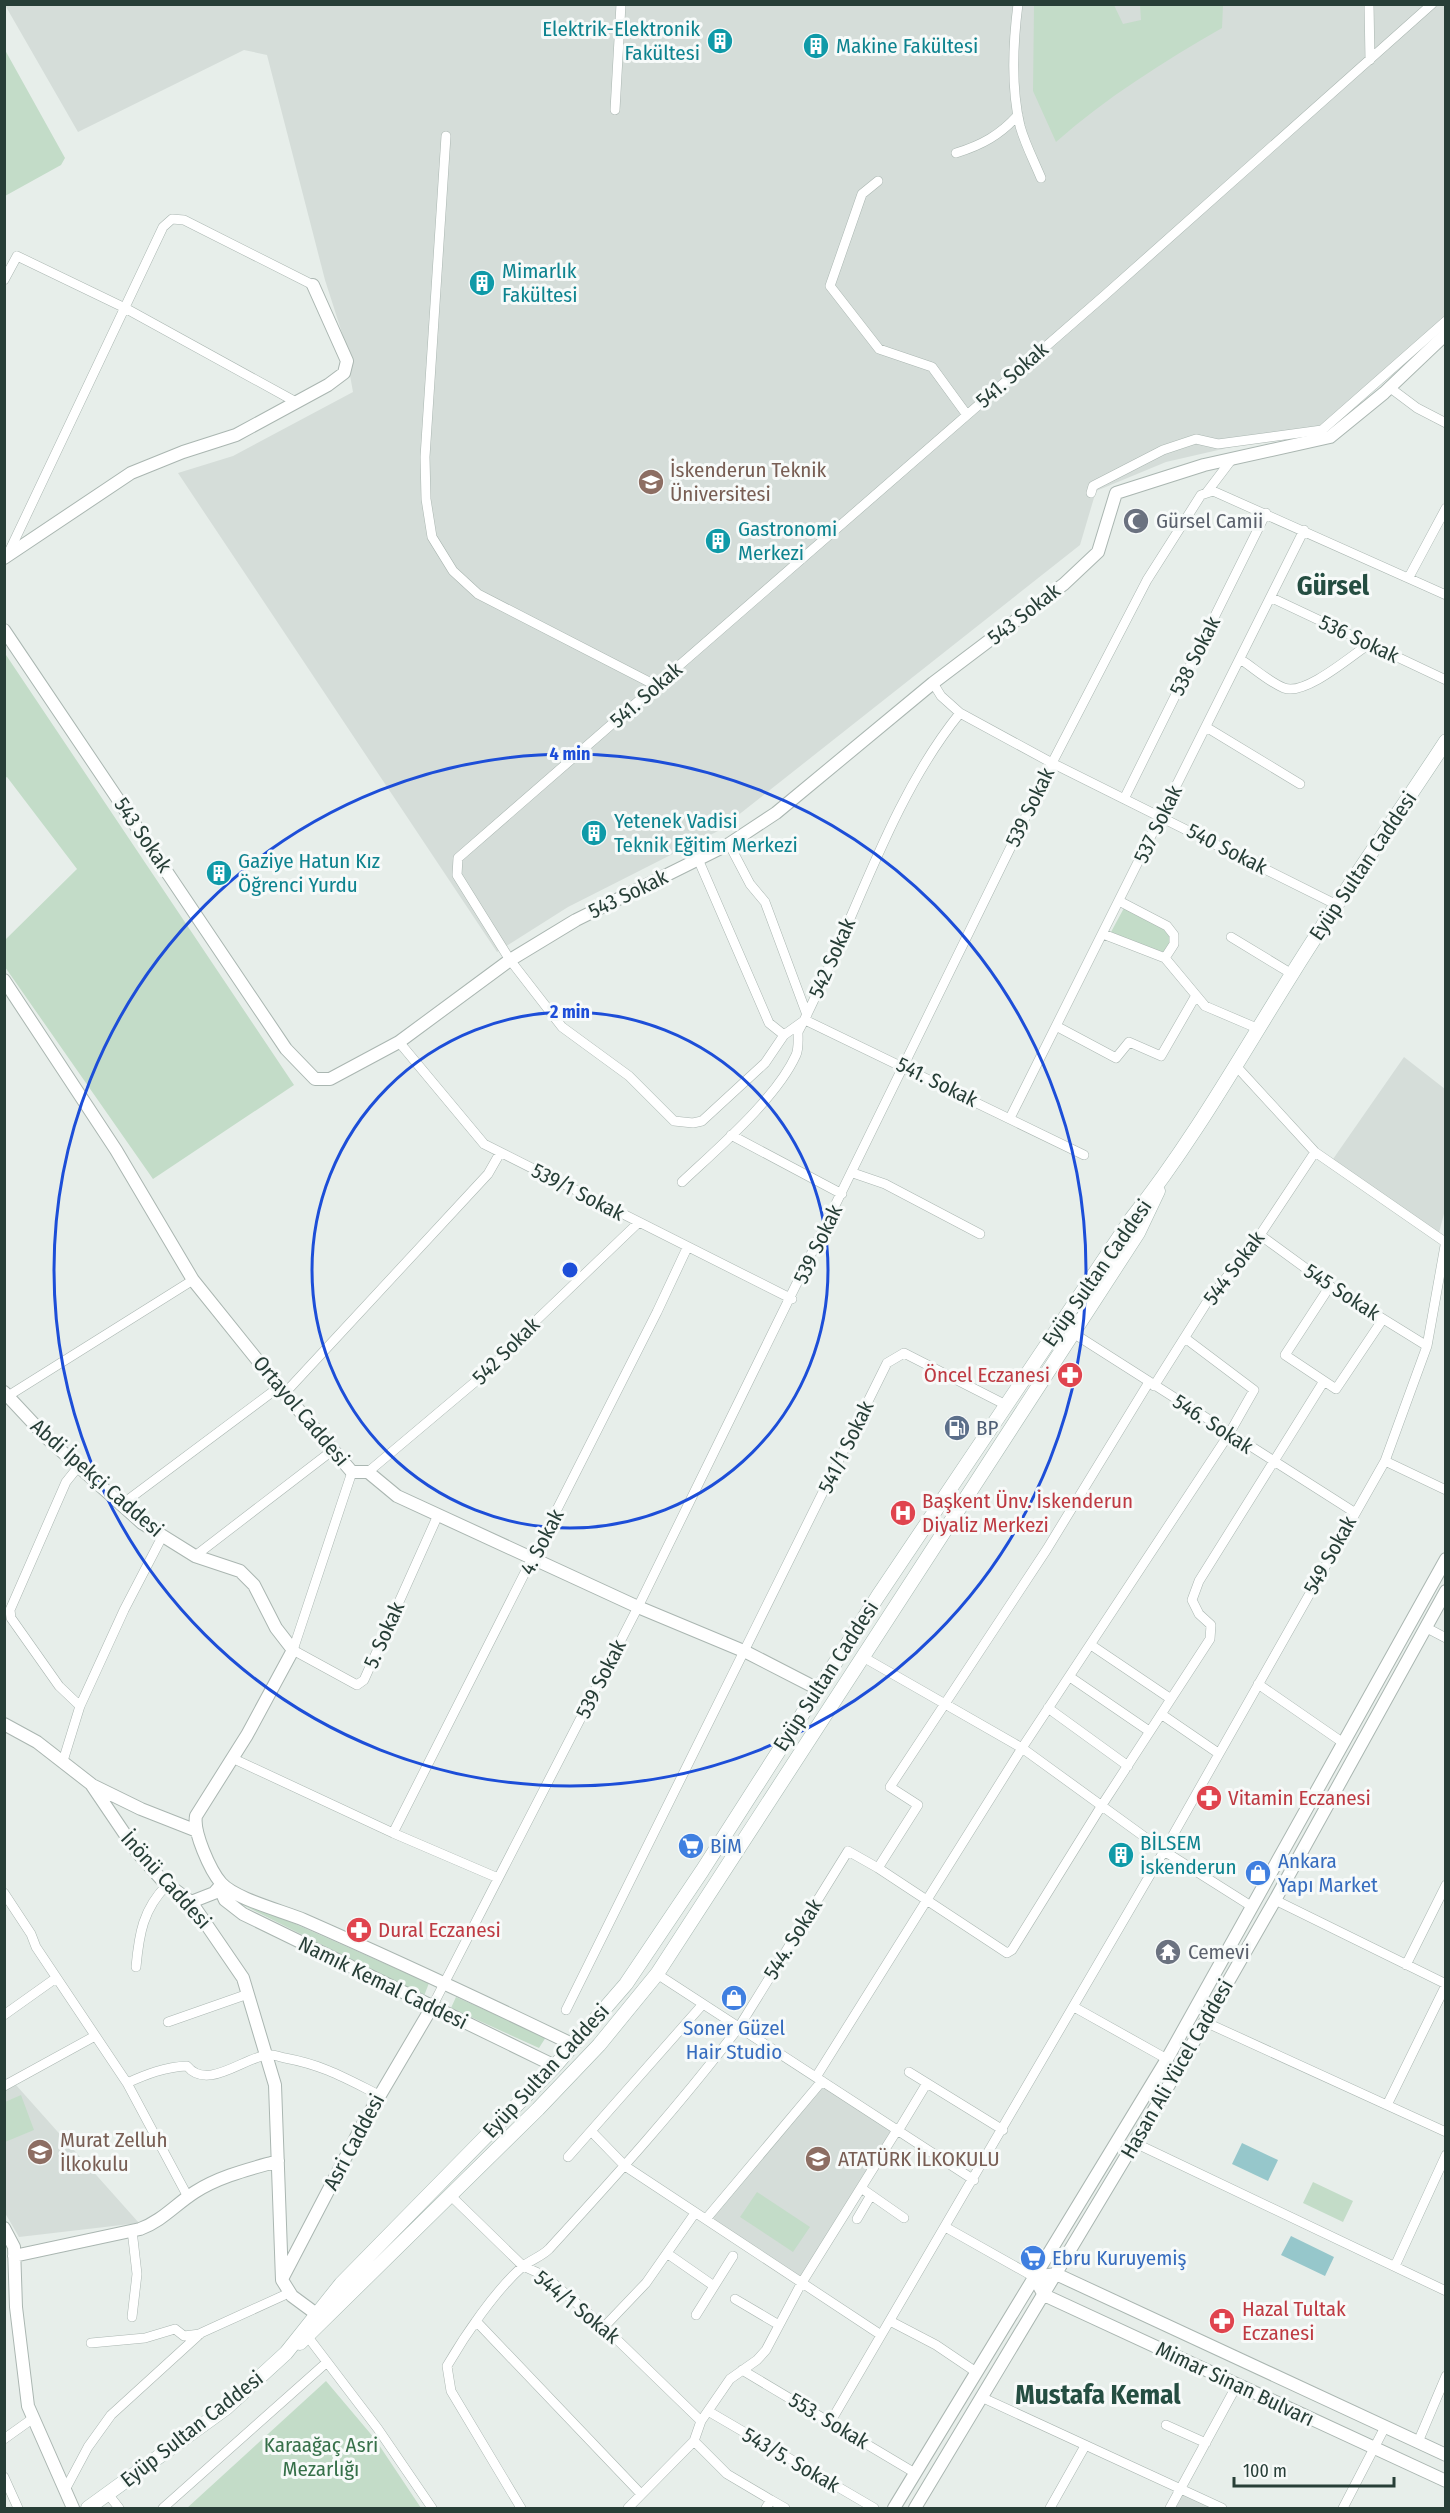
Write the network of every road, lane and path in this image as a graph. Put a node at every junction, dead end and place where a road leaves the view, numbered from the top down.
1 (621, 4) edge
2 (1018, 4) edge
3 (1369, 4) edge
4 (1432, 4) edge
5 (1370, 60) junction
6 (615, 110) dead end
7 (1018, 115) junction
8 (446, 136) dead end
9 (956, 153) dead end
10 (1041, 178) dead end
11 (878, 181) dead end
12 (4, 280) edge
13 (312, 285) joint
14 (125, 308) junction
15 (1446, 321) edge
16 (1446, 334) edge
17 (1389, 387) junction
18 (297, 402) junction
19 (967, 415) junction
20 (1446, 423) edge
21 (1232, 459) junction
22 (1210, 492) junction
23 (1091, 493) dead end
24 (1445, 512) edge
25 (1266, 513) junction
26 (1304, 530) junction
27 (6, 556) edge
28 (1409, 577) junction
29 (1446, 595) edge
30 (1272, 598) junction
31 (4, 630) edge
32 (1369, 644) junction
33 (1240, 659) junction
34 (1446, 680) edge
35 (933, 683) junction
36 (657, 686) junction
37 (960, 713) junction
38 (1206, 727) junction
39 (1446, 741) edge
40 (1052, 763) junction
41 (1300, 784) dead end
42 (1124, 799) junction
43 (1161, 817) junction
44 (729, 844) junction
45 (698, 859) junction
46 (1119, 901) junction
47 (1337, 905) junction
48 (1103, 934) junction
49 (1231, 937) dead end
50 (1165, 958) junction
51 (510, 960) junction
52 (1292, 974) junction
53 (4, 980) edge
54 (1195, 997) junction
55 (806, 1017) junction
56 (1056, 1026) junction
57 (1259, 1029) junction
58 (784, 1035) junction
59 (399, 1042) junction
60 (904, 1066) junction
61 (1237, 1067) junction
62 (1010, 1118) junction
63 (731, 1135) junction
64 (1315, 1152) junction
65 (500, 1153) junction
66 (1084, 1155) dead end
67 (853, 1173) junction
68 (681, 1182) dead end
69 (1159, 1184) junction
70 (842, 1194) junction
71 (638, 1223) junction
72 (980, 1234) dead end
73 (1260, 1235) junction
74 (1445, 1241) edge
75 (687, 1248) junction
76 (193, 1280) junction
77 (1330, 1286) junction
78 (792, 1299) junction
79 (1383, 1319) junction
80 (1073, 1333) junction
81 (1185, 1338) junction
82 (1427, 1346) junction
83 (1324, 1381) junction
84 (1151, 1384) junction
85 (282, 1390) junction
86 (6, 1394) edge
87 (1006, 1405) junction
88 (1229, 1434) junction
89 (333, 1450) junction
90 (1385, 1461) junction
91 (1274, 1463) junction
92 (78, 1467) junction
93 (352, 1472) junction
94 (368, 1472) junction
95 (1446, 1490) edge
96 (121, 1504) junction
97 (1354, 1512) junction
98 (438, 1515) junction
99 (162, 1537) junction
100 (195, 1556) junction
101 (534, 1557) junction
102 (1446, 1560) edge
103 (1446, 1591) edge
104 (638, 1607) junction
105 (1425, 1627) junction
106 (1446, 1638) edge
107 (1091, 1645) junction
108 (293, 1650) junction
109 (746, 1652) junction
110 (863, 1657) junction
111 (1071, 1677) junction
112 (1258, 1684) junction
113 (818, 1689) junction
114 (1171, 1699) junction
115 (946, 1703) junction
116 (80, 1706) junction
117 (1048, 1708) junction
118 (1161, 1714) junction
119 (4, 1724) edge
120 (1149, 1731) junction
121 (1342, 1742) junction
122 (1022, 1748) junction
123 (1218, 1753) junction
124 (232, 1758) junction
125 (63, 1761) junction
126 (1128, 1766) junction
127 (91, 1784) junction
128 (1102, 1805) junction
129 (197, 1831) junction
130 (393, 1833) junction
131 (1164, 1851) junction
132 (878, 1868) junction
133 (498, 1878) junction
134 (167, 1885) junction
135 (1446, 1885) edge
136 (221, 1886) junction
137 (4, 1893) edge
138 (927, 1900) junction
139 (1275, 1900) junction
140 (191, 1902) junction
141 (1251, 1906) junction
142 (1406, 1965) junction
143 (136, 1967) dead end
144 (657, 1974) junction
145 (56, 1978) junction
146 (446, 1983) junction
147 (1446, 1984) edge
148 (248, 1994) junction
149 (703, 2004) junction
150 (432, 2007) junction
151 (1074, 2007) junction
152 (566, 2010) dead end
153 (4, 2015) edge
154 (168, 2022) dead end
155 (1205, 2022) junction
156 (738, 2027) junction
157 (95, 2037) junction
158 (574, 2045) junction
159 (267, 2055) junction
160 (1167, 2058) junction
161 (555, 2066) junction
162 (909, 2072) dead end
163 (819, 2079) junction
164 (127, 2083) junction
165 (927, 2083) junction
166 (4, 2086) edge
167 (379, 2095) junction
168 (1388, 2105) junction
169 (898, 2130) junction
170 (1003, 2130) junction
171 (591, 2131) junction
172 (1446, 2132) edge
173 (1135, 2143) junction
174 (1446, 2156) edge
175 (568, 2157) dead end
176 (278, 2161) junction
177 (625, 2166) junction
178 (974, 2180) junction
179 (861, 2188) junction
180 (871, 2195) junction
181 (451, 2196) junction
182 (188, 2197) junction
183 (695, 2212) junction
184 (904, 2218) dead end
185 (706, 2219) junction
186 (857, 2219) dead end
187 (4, 2228) edge
188 (947, 2228) junction
189 (132, 2230) junction
190 (668, 2254) junction
191 (14, 2256) junction
192 (733, 2256) dead end
193 (523, 2266) junction
194 (1395, 2266) junction
195 (1056, 2274) junction
196 (1034, 2277) junction
197 (282, 2280) junction
198 (801, 2284) junction
199 (714, 2286) junction
200 (1446, 2291) edge
201 (289, 2293) junction
202 (1044, 2295) junction
203 (735, 2299) dead end
204 (315, 2313) junction
205 (696, 2315) dead end
206 (132, 2317) dead end
207 (476, 2321) junction
208 (890, 2321) junction
209 (779, 2325) junction
210 (604, 2327) junction
211 (201, 2333) junction
212 (881, 2335) junction
213 (308, 2337) junction
214 (91, 2343) dead end
215 (286, 2353) junction
216 (326, 2362) junction
217 (742, 2370) junction
218 (976, 2372) junction
219 (1446, 2376) edge
220 (1237, 2385) junction
221 (981, 2397) junction
222 (708, 2411) junction
223 (32, 2420) junction
224 (701, 2421) junction
225 (831, 2421) junction
226 (1166, 2425) dead end
227 (1385, 2427) junction
228 (4, 2439) edge
229 (694, 2441) junction
230 (1418, 2442) junction
231 (1206, 2443) junction
232 (1085, 2446) junction
233 (1374, 2448) junction
234 (1446, 2455) edge
235 (915, 2472) junction
236 (4, 2477) edge
237 (1446, 2481) edge
238 (1181, 2489) junction
239 (64, 2490) junction
240 (108, 2494) junction
241 (641, 2494) junction
242 (768, 2504) edge
243 (18, 2508) edge
244 (74, 2508) edge
245 (88, 2508) edge
246 (119, 2508) edge
247 (163, 2508) edge
248 (432, 2508) edge
249 (521, 2508) edge
250 (628, 2508) edge
251 (785, 2508) edge
252 (874, 2508) edge
253 (894, 2508) edge
254 (915, 2508) edge
255 (1050, 2508) edge
256 (1170, 2508) edge
257 (1222, 2508) edge
258 (1343, 2508) edge

1 - 6 street
2 - 7 street
3 - 5 street
4 - 5 street, 541. Sokak
5 - 19 street, 541. Sokak
7 - 9 street
7 - 10 street
8 - 36 street
11 - 19 street
12 - 14 street
13 - 14 street
13 - 18 street
14 - 18 street
14 - 27 street
15 - 23 street
16 - 17 street, 543 Sokak
17 - 20 street
17 - 21 street, 543 Sokak
18 - 27 street
19 - 36 street, 541. Sokak
21 - 22 street, 539 Sokak
21 - 35 street, 543 Sokak
22 - 25 street
22 - 40 street, 539 Sokak
24 - 28 street
25 - 26 street
25 - 42 street, 538 Sokak
26 - 28 street
26 - 30 street, 537 Sokak
28 - 29 street
30 - 32 street, 536 Sokak
30 - 33 street, 537 Sokak
31 - 59 street, 543 Sokak
32 - 33 street
32 - 34 street, 536 Sokak
33 - 38 street, 537 Sokak
35 - 37 street, 540 Sokak
35 - 44 street, 543 Sokak
36 - 51 street, 541. Sokak
37 - 40 street, 540 Sokak
37 - 55 street, 542 Sokak
38 - 41 street
38 - 43 street, 537 Sokak
39 - 47 main road, Eyüp Sultan Caddesi
40 - 42 street, 540 Sokak
40 - 60 street, 539 Sokak
42 - 43 street, 540 Sokak
43 - 46 street, 537 Sokak
43 - 47 street, 540 Sokak
44 - 45 street, 543 Sokak
44 - 55 street
45 - 51 street, 543 Sokak
45 - 58 street
46 - 48 street, 537 Sokak
46 - 50 street
47 - 52 main road, Eyüp Sultan Caddesi
48 - 50 street
48 - 56 street, 537 Sokak
49 - 52 street
50 - 54 street
51 - 58 street, 541. Sokak
51 - 59 street, 543 Sokak
52 - 57 main road, Eyüp Sultan Caddesi
53 - 76 street, Ortayol Caddesi
54 - 56 street
54 - 57 street
55 - 58 street, 541. Sokak
55 - 60 street, 541. Sokak
55 - 63 street, 542 Sokak
56 - 62 street, 537 Sokak
57 - 61 main road, Eyüp Sultan Caddesi
59 - 65 street, 539/1 Sokak
60 - 62 street, 541. Sokak
60 - 67 street, 539 Sokak
61 - 64 street
61 - 69 main road, Eyüp Sultan Caddesi
62 - 66 street, 541. Sokak
63 - 68 street, 542 Sokak
63 - 70 street
64 - 73 street, 544 Sokak
64 - 74 street
65 - 71 street, 539/1 Sokak
65 - 85 street
67 - 70 street, 539 Sokak
67 - 72 street
69 - 80 main road
69 - 87 main road, Eyüp Sultan Caddesi
70 - 78 street, 539 Sokak
71 - 75 street, 539/1 Sokak
71 - 94 street, 542 Sokak
73 - 77 street, 545 Sokak
73 - 81 street, 544 Sokak
74 - 82 street, 549 Sokak
75 - 78 street, 539/1 Sokak
75 - 101 street, 4. Sokak
76 - 85 street, Ortayol Caddesi
76 - 86 street
77 - 79 street, 545 Sokak
77 - 83 street
78 - 104 street, 539 Sokak
79 - 82 street, 545 Sokak
79 - 83 street
80 - 84 street, 546. Sokak
80 - 110 main road
81 - 84 street, 544 Sokak
81 - 88 street
82 - 90 street, 549 Sokak
83 - 91 street
84 - 88 street, 546. Sokak
84 - 115 street, 544 Sokak
85 - 89 street, Ortayol Caddesi
85 - 96 street
86 - 92 street, Abdi İpekçi Caddesi
87 - 109 street, 541/1 Sokak
87 - 113 main road, Eyüp Sultan Caddesi
88 - 91 street, 546. Sokak
88 - 107 street
89 - 93 street, Ortayol Caddesi
89 - 100 street
90 - 95 street
90 - 97 street, 549 Sokak
91 - 97 street, 546. Sokak
91 - 114 street
92 - 96 street, Abdi İpekçi Caddesi
92 - 116 street
93 - 94 street, Ortayol Caddesi
93 - 108 street
94 - 98 street, Ortayol Caddesi
96 - 99 street, Abdi İpekçi Caddesi
97 - 112 street, 549 Sokak
98 - 101 street, Ortayol Caddesi
98 - 108 street, 5. Sokak
99 - 100 street, Abdi İpekçi Caddesi
99 - 116 street
100 - 108 street, Abdi İpekçi Caddesi
101 - 104 street, Ortayol Caddesi
101 - 130 street, 4. Sokak
102 - 121 street
103 - 105 street, Hasan Ali Yücel Caddesi
104 - 109 street, Ortayol Caddesi
104 - 133 street, 539 Sokak
105 - 106 street
105 - 139 street, Hasan Ali Yücel Caddesi
107 - 111 street
107 - 114 street
108 - 124 street
109 - 113 street, Ortayol Caddesi
109 - 152 street, 541/1 Sokak
110 - 115 street
110 - 144 main road
111 - 117 street
111 - 120 street
112 - 121 street
112 - 123 street, 549 Sokak
113 - 158 main road, Eyüp Sultan Caddesi
114 - 118 street
115 - 122 street
115 - 132 street
116 - 125 street
117 - 122 street
117 - 126 street
118 - 120 street
118 - 123 street
119 - 125 street, İnönü Caddesi
120 - 126 street
121 - 141 street
122 - 128 street
122 - 138 street
123 - 131 street, 549 Sokak
124 - 129 street
124 - 130 street
125 - 127 street, İnönü Caddesi
126 - 128 street
127 - 129 street
127 - 134 street, İnönü Caddesi
128 - 131 street
128 - 138 street
129 - 136 street, Namık Kemal Caddesi
130 - 133 street
131 - 141 street
131 - 151 street, 549 Sokak
132 - 138 street
132 - 156 street, 544. Sokak
133 - 146 street, 539 Sokak
134 - 140 street, İnönü Caddesi
134 - 143 street
135 - 142 street
136 - 140 street
136 - 146 street
136 - 150 street, Namık Kemal Caddesi
137 - 145 street
138 - 163 street
139 - 142 street
139 - 155 street, Hasan Ali Yücel Caddesi
140 - 148 street, İnönü Caddesi
141 - 160 street
142 - 147 street
144 - 149 street
144 - 181 main road
145 - 153 street
145 - 157 street
146 - 150 street, 539 Sokak
146 - 158 street
147 - 168 street
148 - 154 street
148 - 159 street, İnönü Caddesi
149 - 156 street
149 - 171 street
150 - 161 street, Namık Kemal Caddesi
150 - 167 street, Asri Caddesi
151 - 160 street
151 - 170 street, 549 Sokak
155 - 168 street
155 - 173 street, Hasan Ali Yücel Caddesi
156 - 163 street
156 - 177 street, 544. Sokak
157 - 164 street
157 - 166 street
158 - 161 main road, Eyüp Sultan Caddesi
159 - 164 street
159 - 167 street
159 - 176 street, İnönü Caddesi
160 - 196 street
161 - 204 main road, Eyüp Sultan Caddesi
162 - 165 street
163 - 169 street
163 - 185 street
164 - 182 street
165 - 169 street
165 - 170 street
167 - 197 street, Asri Caddesi
168 - 172 street
169 - 178 street
169 - 179 street
170 - 178 street, 549 Sokak
171 - 175 street
171 - 177 street
173 - 194 street
173 - 195 street, Hasan Ali Yücel Caddesi
174 - 194 street
176 - 182 street
176 - 197 street, İnönü Caddesi
177 - 183 street
177 - 193 street, 544. Sokak
178 - 188 street, 549 Sokak
179 - 180 street
179 - 198 street
180 - 184 street
180 - 186 street
181 - 193 street, 544/1 Sokak
181 - 213 main road
182 - 189 street
183 - 185 street
183 - 190 street
185 - 198 street
187 - 191 street
188 - 196 street
188 - 208 street, 549 Sokak
189 - 191 street
189 - 206 street
190 - 199 street
190 - 210 street
191 - 223 street
192 - 199 street
193 - 207 street, 544. Sokak
193 - 210 street, 544/1 Sokak
194 - 200 street
195 - 196 street
195 - 202 street, Hasan Ali Yücel Caddesi
195 - 227 street
196 - 202 street
196 - 218 street
197 - 201 street, İnönü Caddesi
198 - 209 street
198 - 212 street
199 - 205 street
201 - 204 street, İnönü Caddesi
201 - 211 street
202 - 220 street, Mimar Sinan Bulvarı
202 - 221 street, Hasan Ali Yücel Caddesi
203 - 209 street
204 - 215 main road, Eyüp Sultan Caddesi
207 - 241 street
207 - 249 street, 544. Sokak
208 - 212 street, 549 Sokak
208 - 218 street
209 - 217 street
210 - 224 street, 544/1 Sokak
211 - 214 street
211 - 239 street
212 - 225 street, 549 Sokak
213 - 215 main road
213 - 216 street
215 - 240 main road, Eyüp Sultan Caddesi
216 - 247 street
216 - 248 street
217 - 222 street
217 - 225 street, 553. Sokak
218 - 235 street
219 - 230 street
220 - 231 street
220 - 233 street, Mimar Sinan Bulvarı
221 - 232 street
221 - 254 street, Hasan Ali Yücel Caddesi
222 - 224 street
222 - 252 street, 543/5. Sokak
223 - 228 street
223 - 239 street
224 - 229 street
225 - 235 street, 553. Sokak
226 - 231 street
227 - 230 street
227 - 233 street
229 - 241 street
229 - 242 street
230 - 234 street
231 - 238 street
232 - 238 street
232 - 255 street
233 - 237 street, Mimar Sinan Bulvarı
233 - 258 street
235 - 253 street
236 - 243 street
238 - 256 street
238 - 257 street
239 - 244 street
240 - 245 main road, Eyüp Sultan Caddesi
240 - 246 street
241 - 250 street
242 - 251 street

